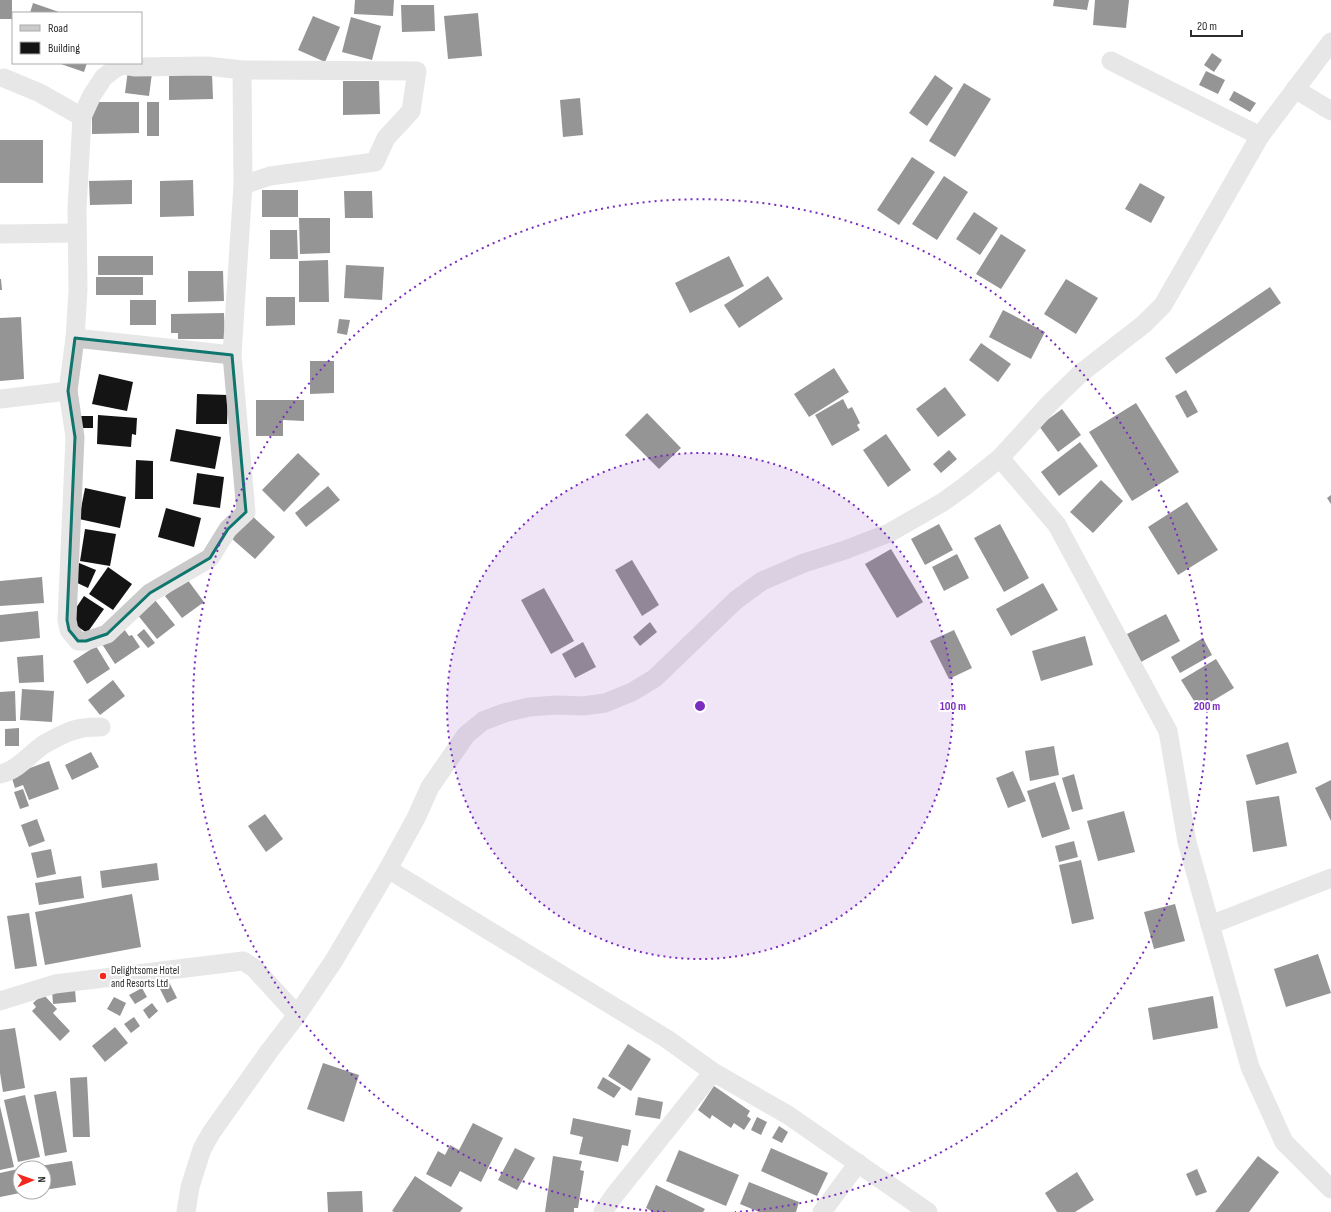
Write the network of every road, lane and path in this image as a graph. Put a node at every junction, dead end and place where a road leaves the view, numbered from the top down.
1 (1331, 42) edge
2 (1111, 61) dead end
3 (242, 70) junction
4 (4, 78) dead end
5 (1295, 89) junction
6 (1331, 112) edge
7 (82, 117) junction
8 (1260, 136) junction
9 (243, 185) junction
10 (77, 233) junction
11 (0, 234) edge
12 (76, 338) junction
13 (232, 355) junction
14 (68, 391) junction
15 (0, 399) edge
16 (1000, 458) junction
17 (101, 727) dead end
18 (0, 774) edge
19 (388, 869) junction
20 (1331, 878) edge
21 (1210, 925) junction
22 (0, 1001) edge
23 (297, 1015) junction
24 (713, 1072) junction
25 (858, 1163) junction
26 (1331, 1189) edge
27 (186, 1212) edge
28 (603, 1212) edge
29 (822, 1212) edge
30 (928, 1212) edge

1 - 5 street
2 - 8 street
3 - 7 street
3 - 9 street
3 - 9 street
4 - 7 street
5 - 6 street
5 - 8 street
7 - 10 street
8 - 16 street
9 - 13 street
10 - 11 street
10 - 12 street
12 - 13 street
12 - 14 street
13 - 14 street
14 - 15 street
16 - 19 street
16 - 21 street
17 - 18 street
19 - 23 street
19 - 24 street
20 - 21 street
21 - 26 street
22 - 23 street
23 - 27 street
24 - 25 street
24 - 28 street
25 - 29 street
25 - 30 street

